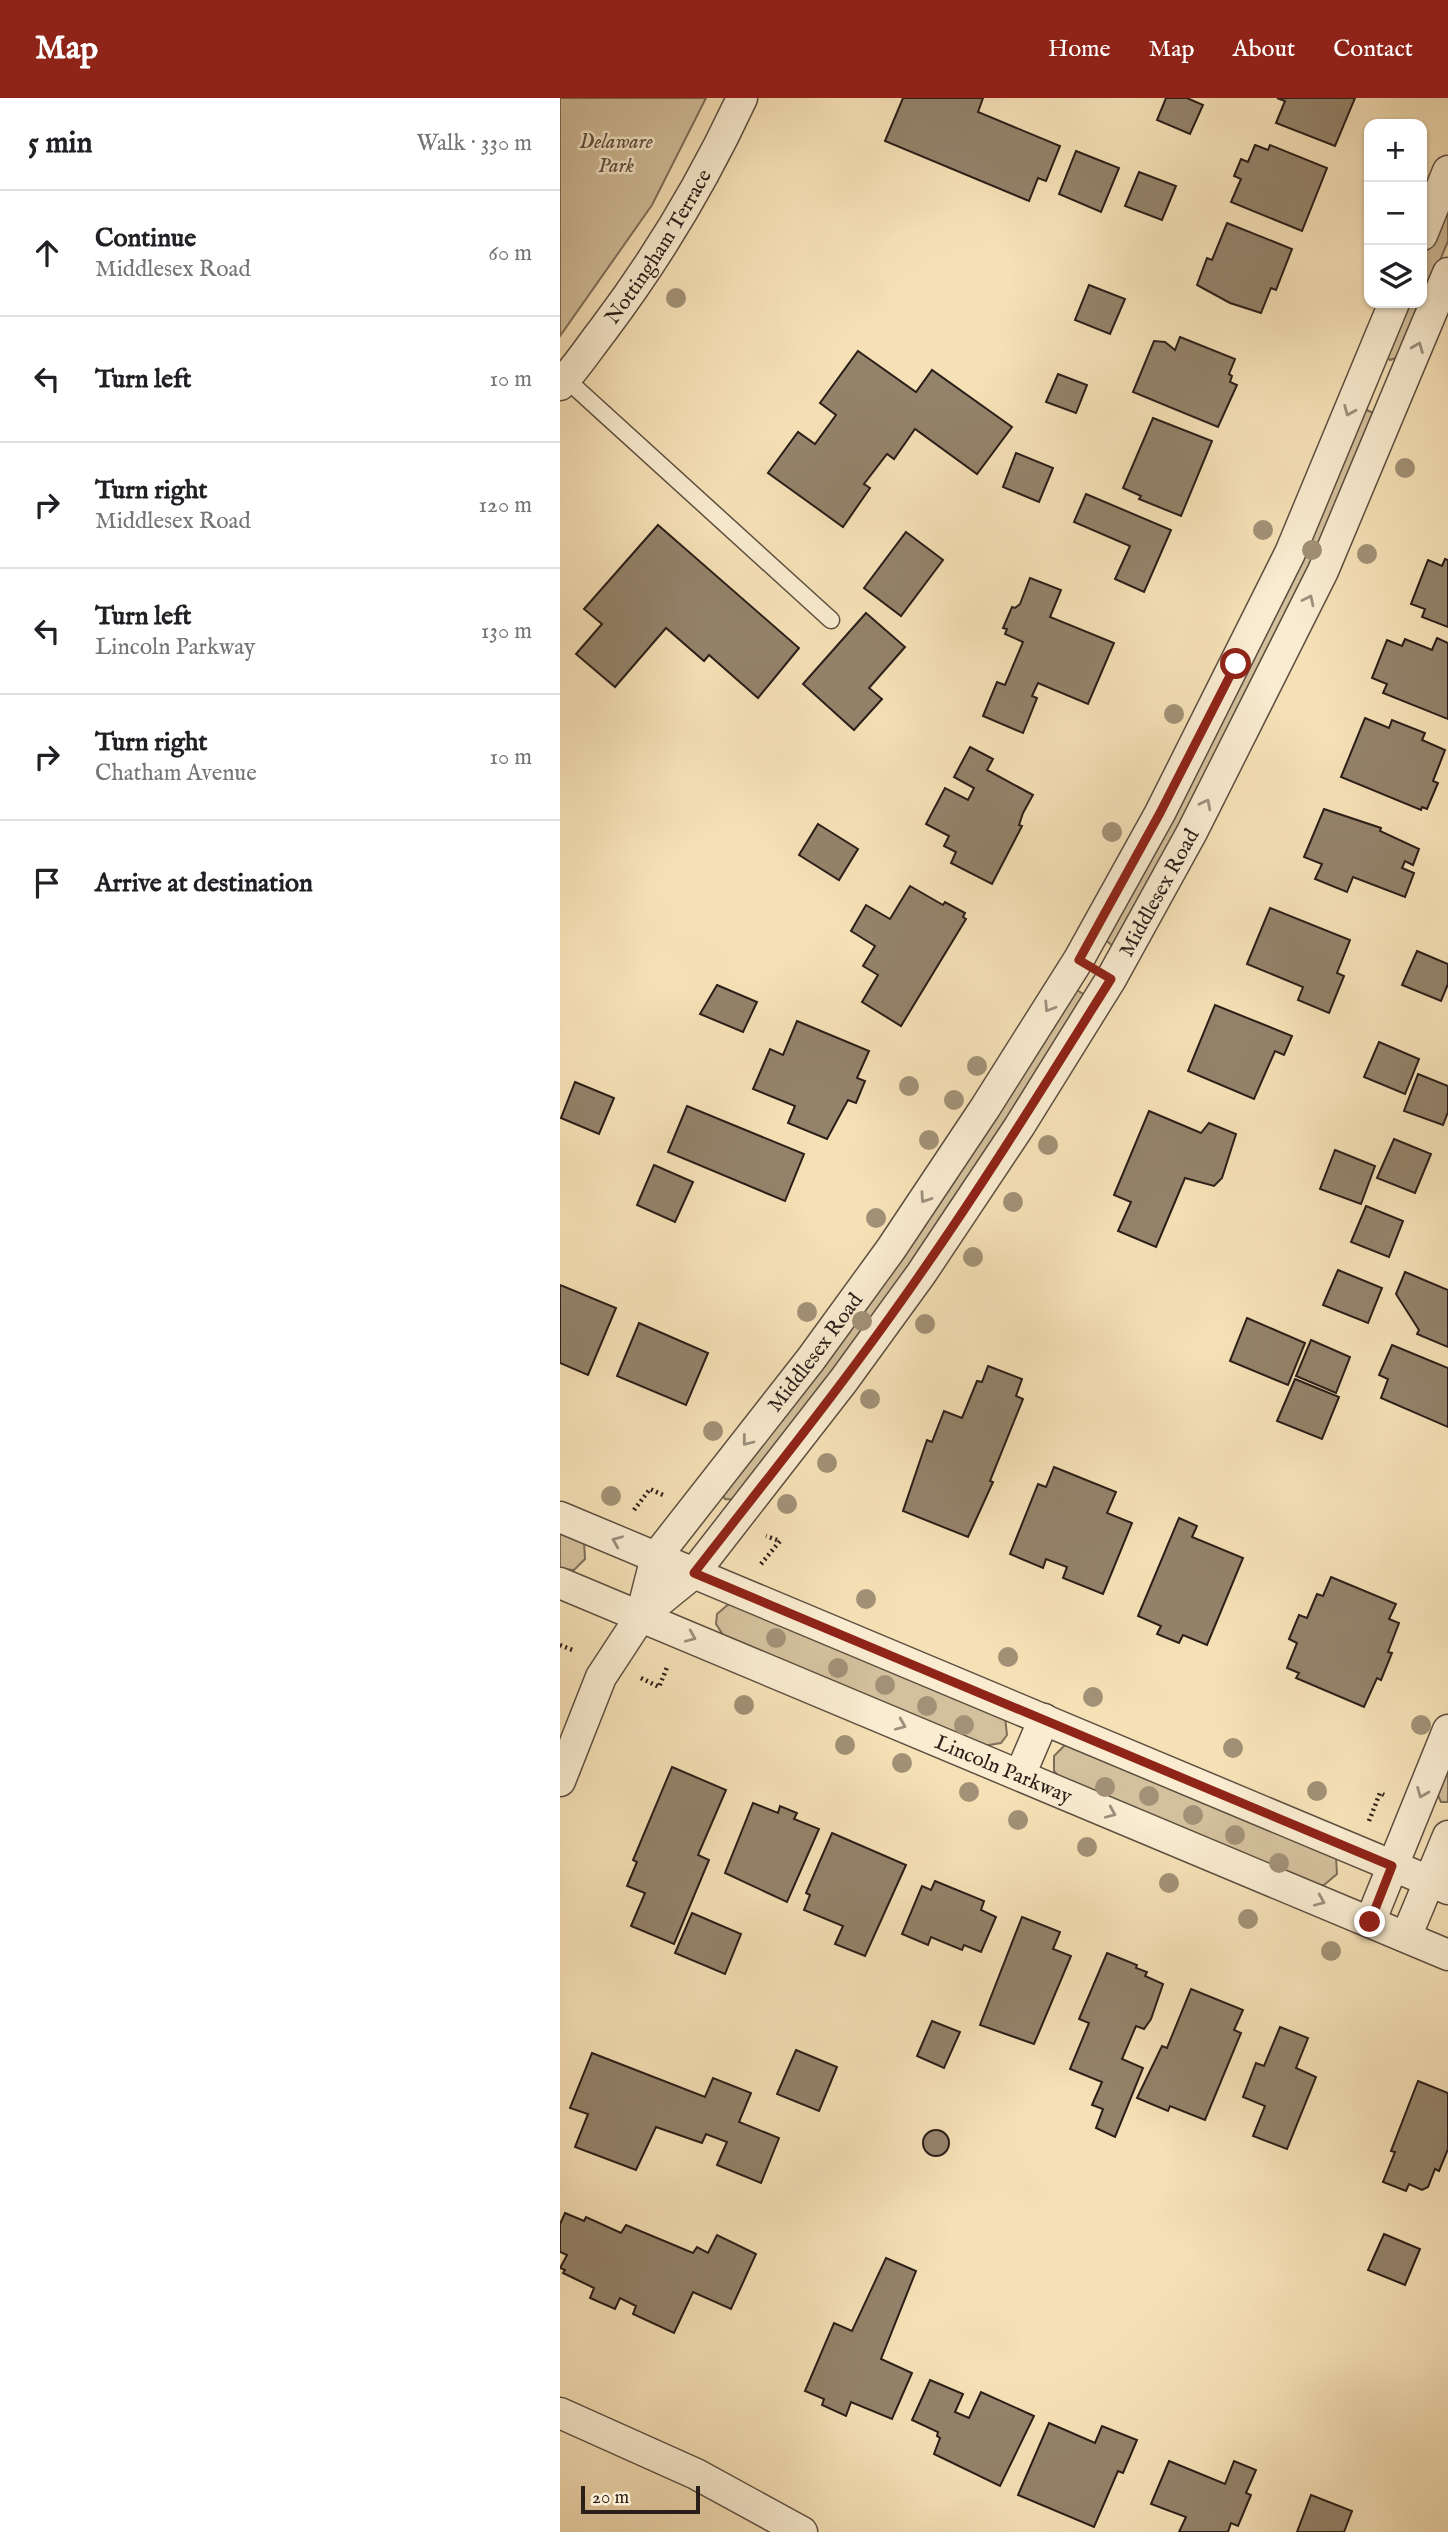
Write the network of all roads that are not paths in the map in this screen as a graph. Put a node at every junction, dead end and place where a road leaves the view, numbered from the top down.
1 (742, 98) edge
2 (1448, 171) edge
3 (1427, 223) edge
4 (1448, 273) edge
5 (1392, 308) edge
6 (1363, 378) junction
7 (563, 382) edge
8 (1399, 393) junction
9 (831, 620) dead end
10 (1079, 960) junction
11 (1111, 979) junction
12 (560, 1517) edge
13 (656, 1557) junction
14 (694, 1573) junction
15 (560, 1583) edge
16 (640, 1616) junction
17 (1044, 1719) junction
18 (1448, 1730) edge
19 (1020, 1775) junction
20 (560, 1781) edge
21 (1448, 1836) edge
22 (1392, 1866) junction
23 (1439, 1885) edge
24 (1370, 1922) junction
25 (1406, 1937) junction
26 (1448, 1955) edge
27 (560, 2413) edge
28 (802, 2532) edge

1 - 7 street, Nottingham Terrace
2 - 3 street
8 -> 4 street, Middlesex Road
5 - 6 street, Middlesex Road
6 - 8 street
6 -> 10 street, Middlesex Road
7 - 9 lane
11 -> 8 street, Middlesex Road
10 - 11 street
10 -> 13 street, Middlesex Road
11 - 14 street, Middlesex Road
13 -> 12 street
13 - 14 street
13 - 16 street, Middlesex Road
14 - 16 street, Middlesex Road
14 - 17 street
15 - 16 street, Lincoln Parkway
16 -> 19 street, Lincoln Parkway
16 - 20 street, Middlesex Road
17 - 19 street
17 - 22 street
18 -> 22 street
19 -> 24 street, Lincoln Parkway
21 - 23 street
22 - 23 street
22 - 24 street
23 - 25 street
24 - 25 street, Lincoln Parkway
25 - 26 street, Lincoln Parkway
27 - 28 street

